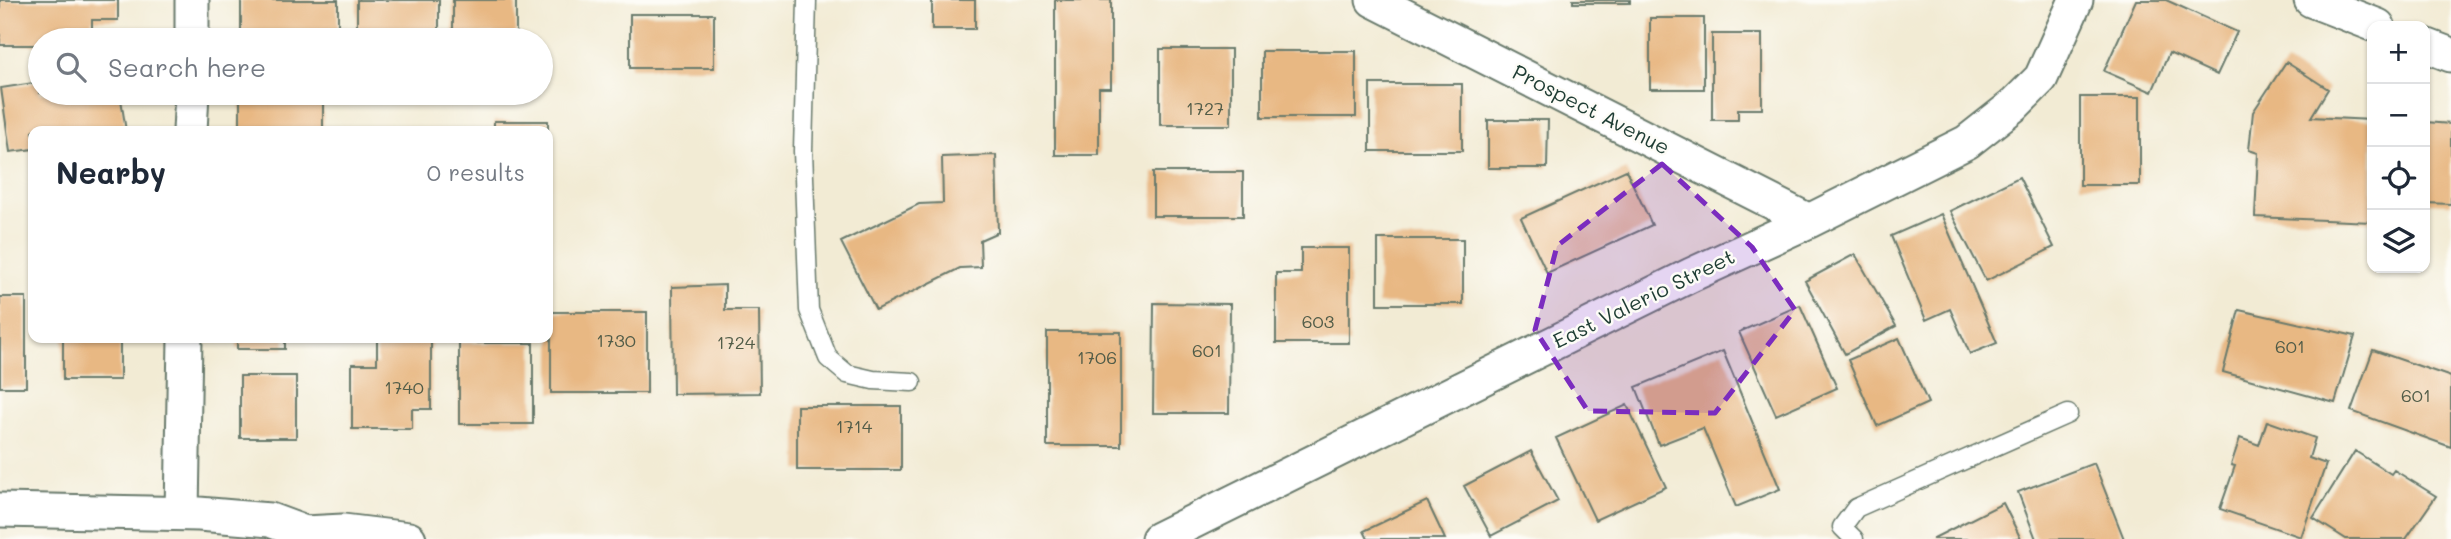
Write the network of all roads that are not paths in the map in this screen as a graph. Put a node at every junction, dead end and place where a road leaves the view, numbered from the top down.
1 (192, 0) edge
2 (807, 0) edge
3 (1373, 0) edge
4 (2076, 0) edge
5 (2311, 0) edge
6 (2367, 22) edge
7 (192, 28) edge
8 (2430, 47) edge
9 (2451, 55) edge
10 (191, 105) edge
11 (190, 126) edge
12 (1809, 221) junction
13 (185, 343) edge
14 (912, 382) dead end
15 (2068, 414) dead end
16 (0, 510) edge
17 (193, 522) edge
18 (308, 536) edge
19 (409, 539) edge
20 (1158, 539) edge
21 (1854, 539) edge

1 - 7 street
2 - 14 lane
3 - 12 street, Prospect Avenue
4 - 12 street, East Valerio Street
5 - 6 street
8 - 9 street
10 - 11 street
12 - 20 street, East Valerio Street
13 - 17 street
15 - 21 lane
16 - 17 street
17 - 18 street
18 - 19 street

